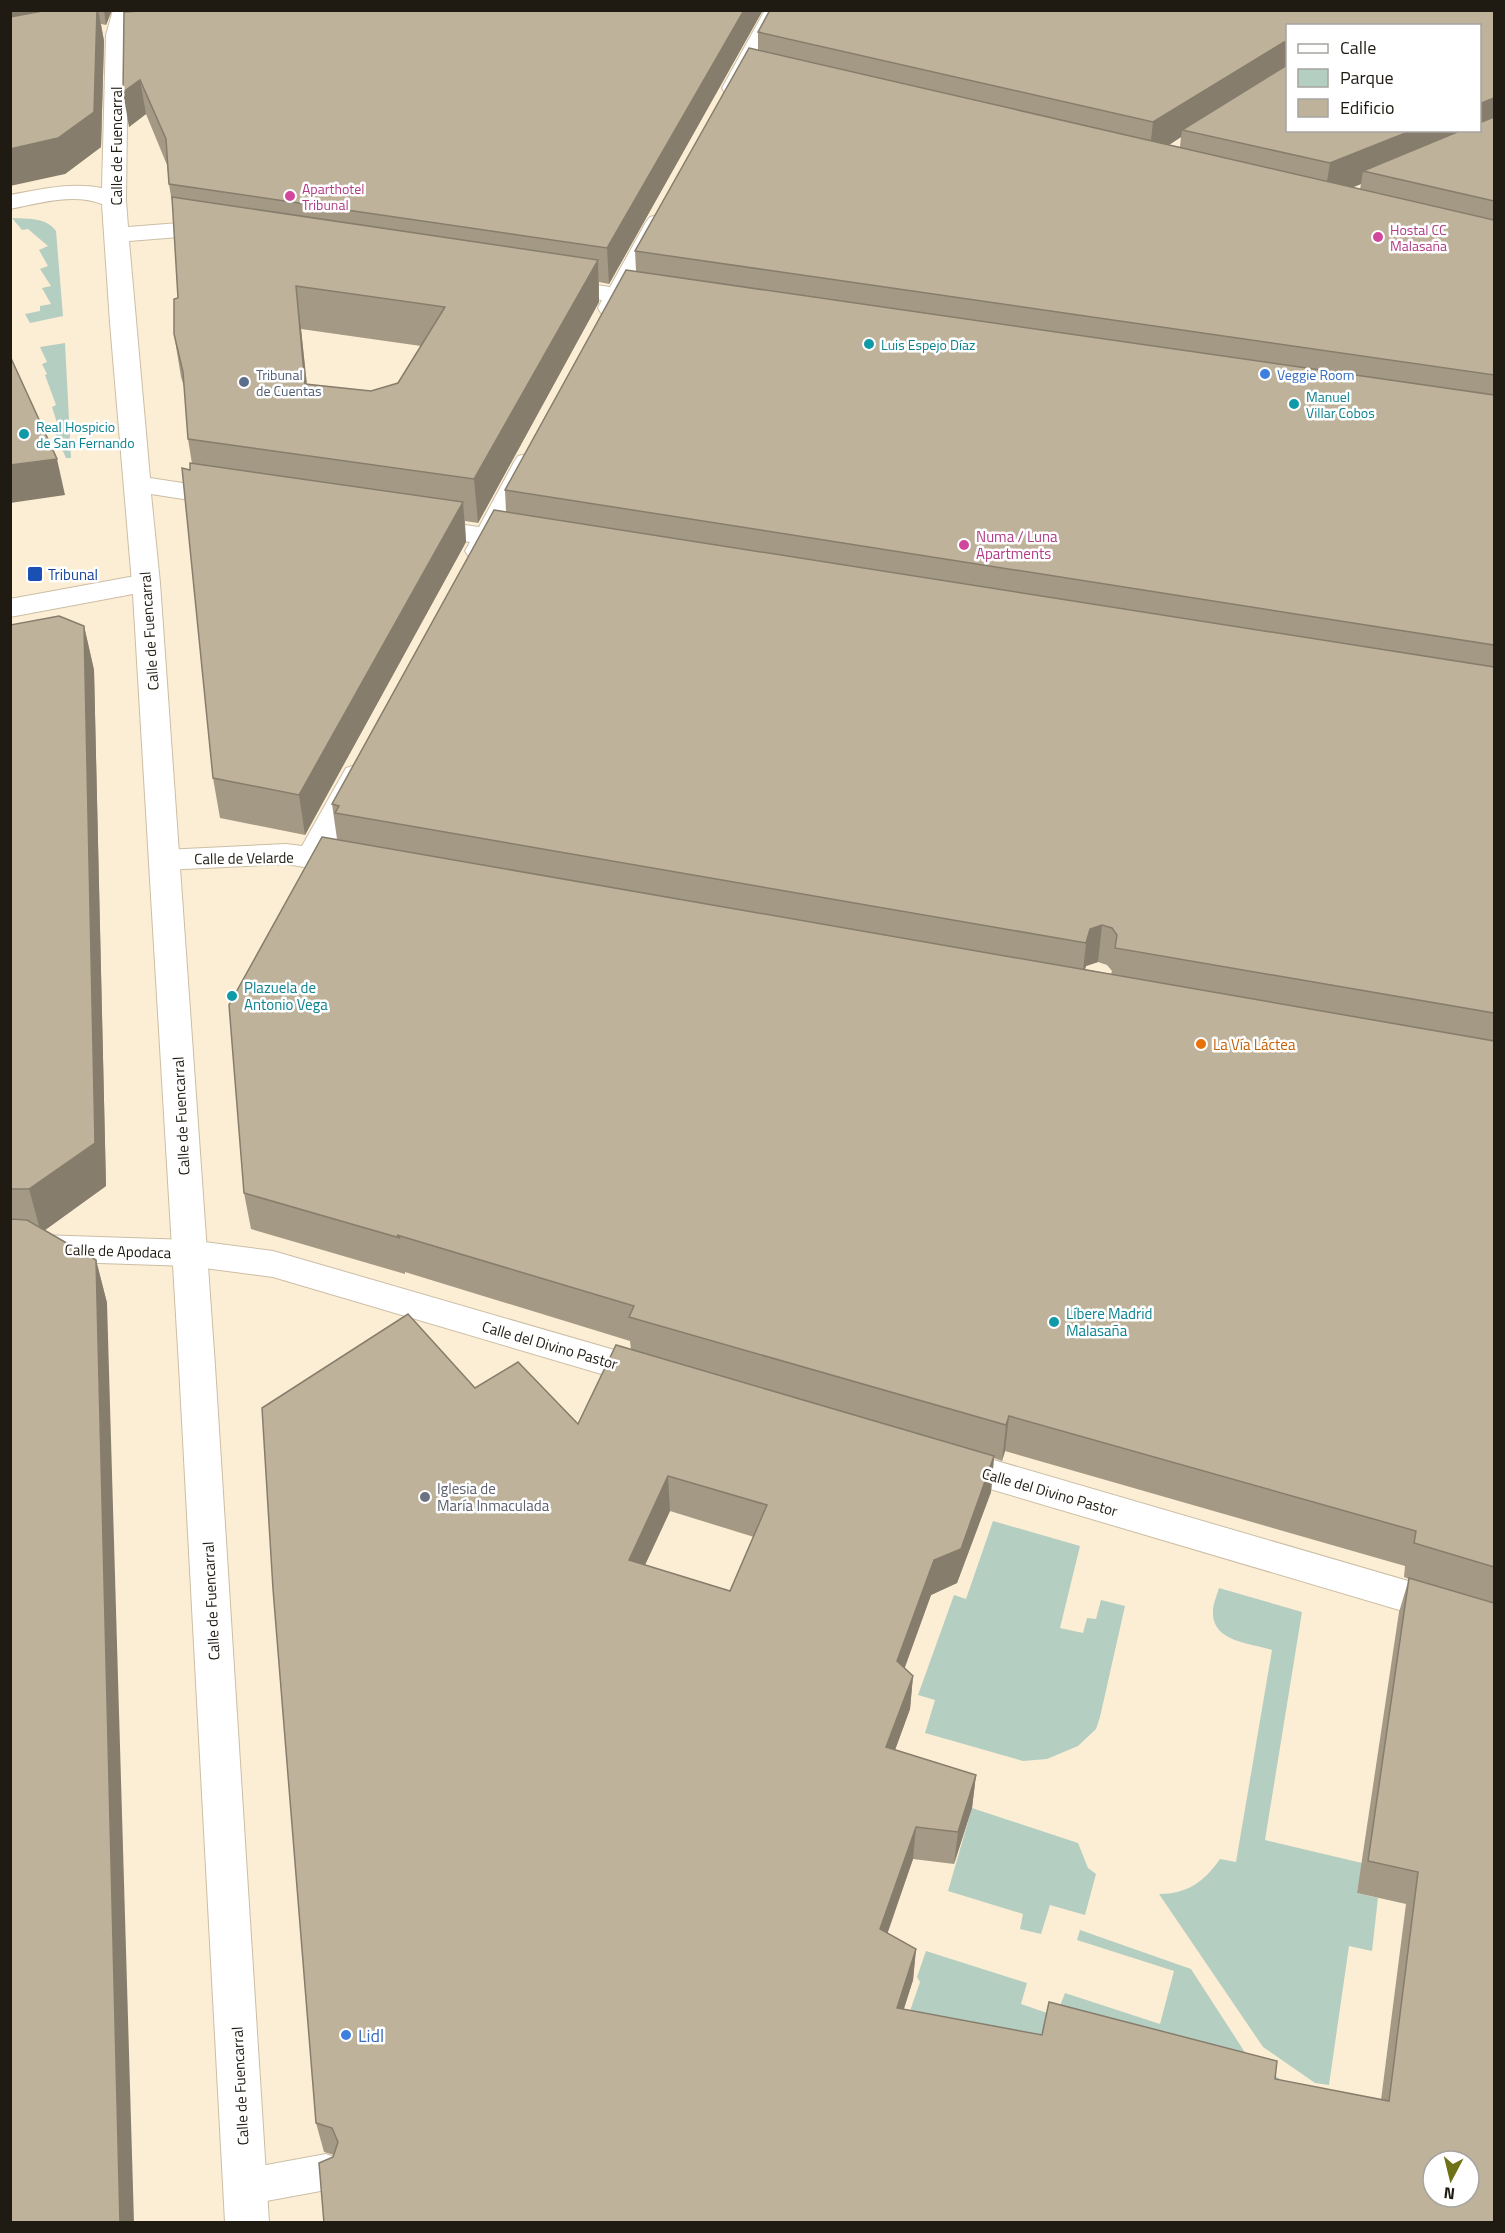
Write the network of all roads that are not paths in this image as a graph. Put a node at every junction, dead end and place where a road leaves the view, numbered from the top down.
1 (124, 10) edge
2 (776, 10) edge
3 (742, 72) junction
4 (767, 78) edge
5 (724, 103) edge
6 (114, 200) junction
7 (10, 202) edge
8 (667, 206) edge
9 (116, 235) junction
10 (238, 239) edge
11 (534, 283) edge
12 (617, 296) junction
13 (677, 304) edge
14 (600, 327) edge
15 (537, 442) edge
16 (138, 484) junction
17 (254, 501) edge
18 (393, 522) edge
19 (486, 536) junction
20 (555, 545) edge
21 (465, 578) edge
22 (146, 583) junction
23 (10, 608) edge
24 (368, 754) edge
25 (311, 858) junction
26 (164, 860) junction
27 (381, 870) edge
28 (10, 1247) edge
29 (189, 1253) junction
30 (684, 1385) edge
31 (913, 1452) edge
32 (1494, 1622) edge
33 (326, 2172) edge
34 (245, 2187) junction
35 (247, 2223) edge

1 - 6 street, Calle de Fuencarral
2 - 3 street
3 - 4 street
3 - 5 street
6 - 7 street
6 - 9 street, Calle de Fuencarral
8 - 12 street
9 - 10 street
9 - 16 street, Calle de Fuencarral
11 - 12 street
12 - 13 street
12 - 14 street
15 - 19 street
16 - 17 street
16 - 22 street, Calle de Fuencarral
18 - 19 street
19 - 20 street
19 - 21 street
22 - 23 street
22 - 26 street, Calle de Fuencarral
24 - 25 street
25 - 26 street, Calle de Velarde
25 - 27 street, Calle de Velarde
26 - 29 street, Calle de Fuencarral
28 - 29 street, Calle de Apodaca
29 - 30 street, Calle del Divino Pastor
29 - 34 street, Calle de Fuencarral
31 - 32 street, Calle del Divino Pastor
33 - 34 lane
34 - 35 street, Calle de Fuencarral

